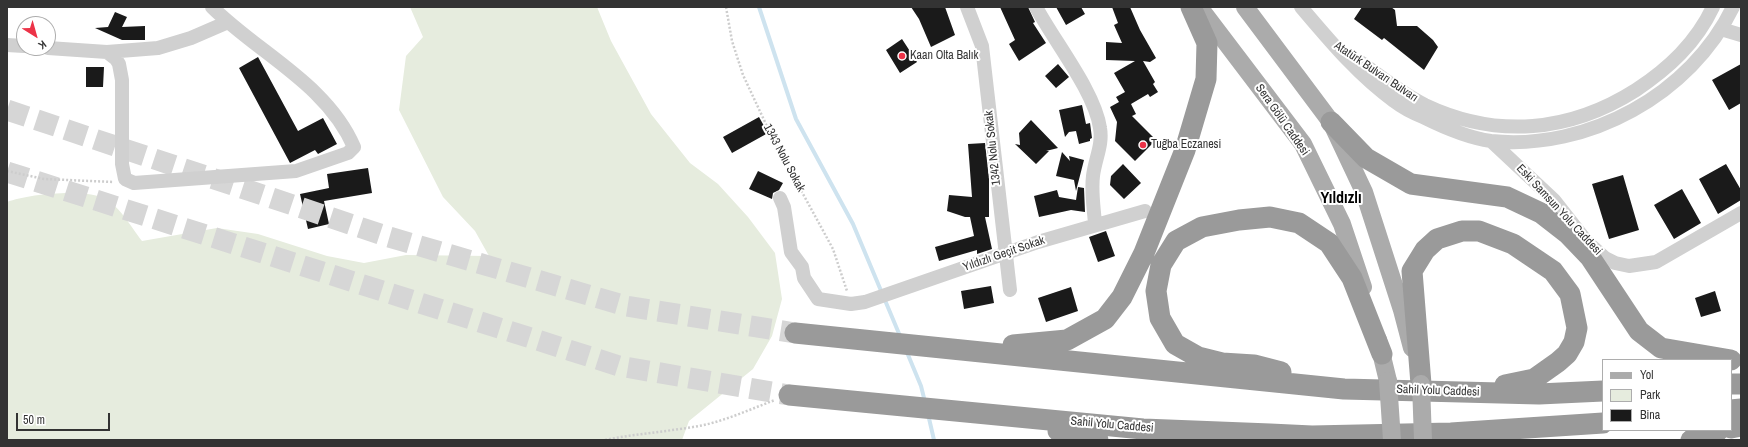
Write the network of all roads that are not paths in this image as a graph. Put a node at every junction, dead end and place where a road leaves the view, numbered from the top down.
1 (212, 7) edge
2 (967, 7) edge
3 (1036, 7) edge
4 (1191, 7) edge
5 (1199, 7) edge
6 (1245, 7) edge
7 (1301, 7) edge
8 (1713, 7) edge
9 (1733, 7) edge
10 (228, 22) junction
11 (1721, 29) junction
12 (1741, 35) edge
13 (1328, 38) junction
14 (56, 49) edge
15 (107, 52) junction
16 (1331, 122) junction
17 (1491, 141) junction
18 (780, 198) dead end
19 (1145, 211) dead end
20 (1741, 213) edge
21 (1095, 224) junction
22 (1005, 254) junction
23 (1010, 290) dead end
24 (865, 302) joint
25 (795, 332) tunnel mouth
26 (951, 349) junction
27 (1382, 354) junction
28 (1725, 359) edge
29 (1421, 384) junction
30 (1344, 388) junction
31 (1602, 391) edge
32 (1471, 392) junction
33 (789, 395) tunnel mouth
34 (989, 413) junction
35 (1602, 423) edge
36 (1713, 431) edge
37 (1451, 433) junction
38 (1303, 438) edge
39 (1098, 440) edge
40 (1392, 440) edge
41 (1423, 440) edge
42 (1494, 440) edge
43 (1690, 440) edge

1 - 10 street
2 - 22 street, 1342 Nolu Sokak
3 - 21 street
4 - 26 highway
5 - 27 main road, Sera Gölü Caddesi
6 - 16 main road
7 - 13 street, Atatürk Bulvarı Bulvarı
8 - 13 street, Atatürk Bulvarı Bulvarı
9 - 11 street, Atatürk Bulvarı Bulvarı
10 - 15 street
10 - 15 street
11 - 12 street
11 - 17 street, Atatürk Bulvarı Bulvarı
13 - 17 street, Atatürk Bulvarı Bulvarı
14 - 15 street
16 - 28 highway
16 - 29 main road
17 - 20 street, Eski Samsun Yolu Caddesi
18 - 24 street, 1343 Nolu Sokak
19 - 21 street, Yıldızlı Geçit Sokak
21 - 22 street, Yıldızlı Geçit Sokak
22 - 23 street, 1342 Nolu Sokak
22 - 24 street, Yıldızlı Geçit Sokak
25 - 26 highway, Sahil Yolu Caddesi
26 - 30 highway, Sahil Yolu Caddesi
27 - 30 highway
27 - 40 main road, Sera Gölü Caddesi, bridge
29 - 32 highway
29 - 41 main road, bridge
30 - 32 highway, Sahil Yolu Caddesi
31 - 32 highway, Sahil Yolu Caddesi
33 - 34 highway, Sahil Yolu Caddesi
34 - 38 highway, Sahil Yolu Caddesi
34 - 39 highway
35 - 37 highway, Sahil Yolu Caddesi
36 - 43 highway
37 - 38 highway, Sahil Yolu Caddesi
37 - 42 highway

